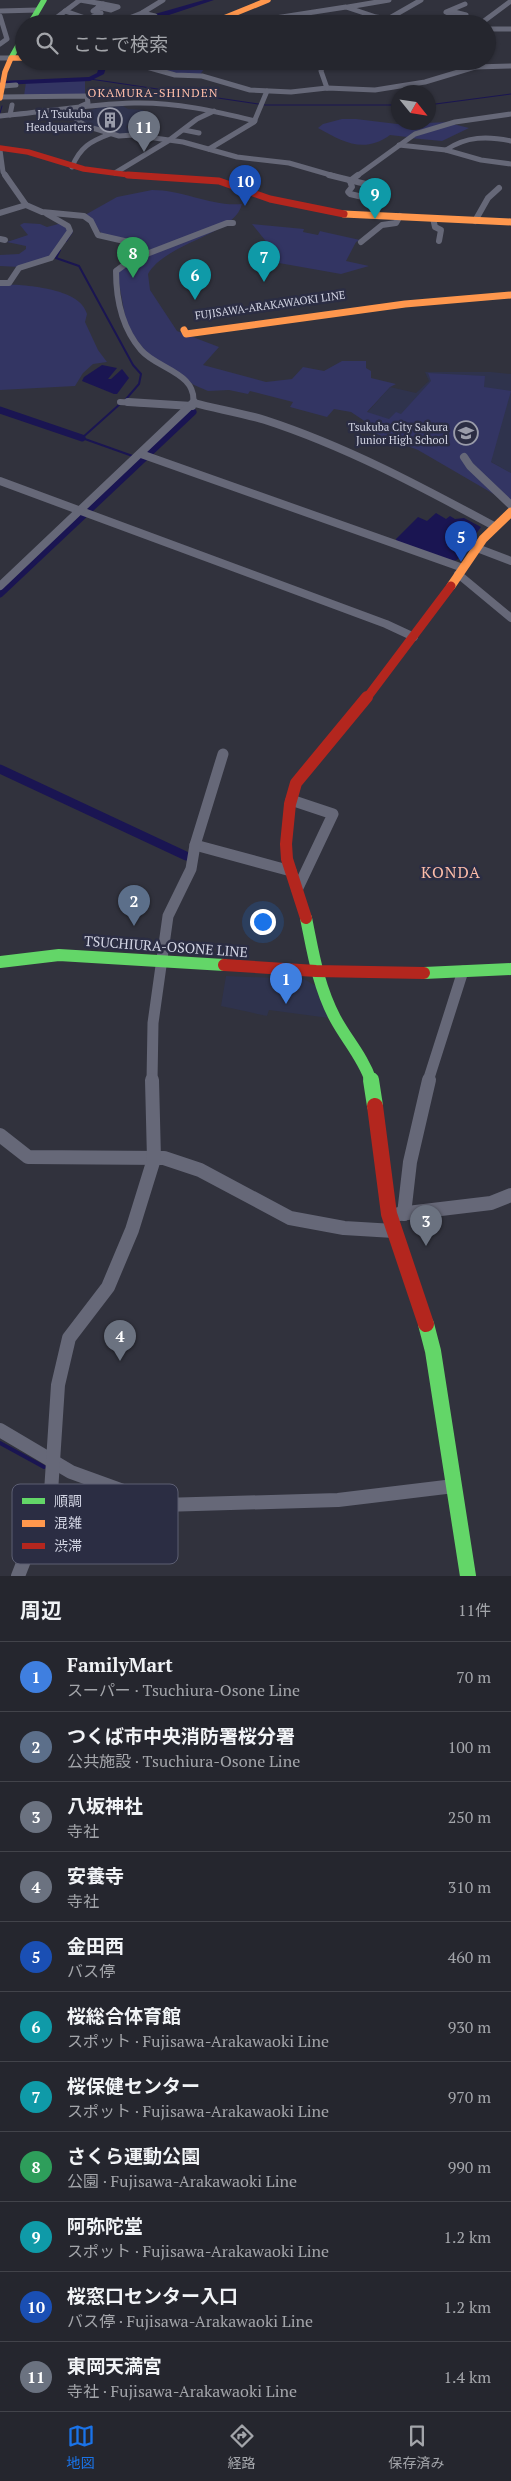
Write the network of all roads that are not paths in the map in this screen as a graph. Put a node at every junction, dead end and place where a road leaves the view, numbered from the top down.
1 (80, 0) edge
2 (163, 0) edge
3 (268, 0) edge
4 (389, 0) edge
5 (411, 0) edge
6 (420, 1) edge
7 (511, 1) edge
8 (103, 4) junction
9 (325, 4) dead end
10 (466, 4) dead end
11 (41, 5) edge
12 (98, 7) junction
13 (346, 7) junction
14 (333, 8) junction
15 (498, 9) junction
16 (65, 10) junction
17 (511, 10) edge
18 (0, 11) edge
19 (449, 11) junction
20 (142, 13) junction
21 (57, 15) edge
22 (78, 15) edge
23 (98, 15) edge
24 (137, 15) edge
25 (150, 15) edge
26 (231, 15) edge
27 (292, 15) edge
28 (374, 15) edge
29 (395, 15) edge
30 (448, 15) edge
31 (466, 15) edge
32 (491, 15) edge
33 (0, 16) edge
34 (496, 29) edge
35 (511, 29) edge
36 (0, 44) edge
37 (15, 48) edge
38 (6, 58) edge
39 (496, 66) edge
40 (511, 66) edge
41 (157, 70) edge
42 (320, 70) edge
43 (462, 70) edge
44 (2, 84) edge
45 (16, 85) dead end
46 (327, 88) junction
47 (267, 91) junction
48 (89, 104) junction
49 (12, 105) dead end
50 (56, 111) junction
51 (214, 111) junction
52 (511, 114) edge
53 (10, 115) junction
54 (0, 116) edge
55 (255, 121) junction
56 (175, 126) dead end
57 (185, 129) junction
58 (199, 133) dead end
59 (110, 134) junction
60 (170, 140) junction
61 (511, 141) edge
62 (399, 145) junction
63 (0, 149) edge
64 (209, 149) junction
65 (446, 150) junction
66 (1, 163) edge
67 (511, 164) edge
68 (72, 167) junction
69 (115, 174) junction
70 (350, 181) junction
71 (385, 181) dead end
72 (498, 188) dead end
73 (386, 189) junction
74 (380, 201) junction
75 (26, 205) junction
76 (42, 212) junction
77 (0, 213) edge
78 (376, 214) junction
79 (400, 216) junction
80 (433, 218) junction
81 (475, 221) junction
82 (511, 222) edge
83 (233, 223) dead end
84 (438, 241) dead end
85 (361, 242) dead end
86 (136, 259) junction
87 (0, 283) edge
88 (511, 290) edge
89 (511, 295) edge
90 (122, 402) dead end
91 (193, 404) junction
92 (139, 456) junction
93 (464, 457) dead end
94 (0, 480) edge
95 (511, 506) edge
96 (81, 510) junction
97 (511, 512) edge
98 (494, 526) junction
99 (477, 548) junction
100 (511, 562) edge
101 (460, 571) junction
102 (0, 586) edge
103 (511, 618) edge
104 (414, 637) junction
105 (223, 754) dead end
106 (291, 800) junction
107 (195, 845) junction
108 (291, 871) junction
109 (297, 890) junction
110 (162, 961) junction
111 (0, 962) edge
112 (511, 968) edge
113 (463, 970) junction
114 (316, 971) junction
115 (0, 1135) edge
116 (154, 1159) junction
117 (511, 1195) edge
118 (389, 1214) junction
119 (404, 1214) junction
120 (394, 1231) junction
121 (0, 1430) edge
122 (54, 1460) junction
123 (51, 1484) edge
124 (104, 1484) edge
125 (454, 1486) junction
126 (178, 1505) edge
127 (23, 1564) edge
128 (18, 1576) edge
129 (468, 1576) edge

1 - 8 street
1 - 16 street
2 - 20 street
3 - 26 main road
4 - 13 street
5 - 6 street
6 - 29 street
7 - 15 street
8 - 12 street
8 - 12 street
9 - 14 street
10 - 19 street
11 - 18 street
12 - 23 street
13 - 14 street
13 - 28 street
14 - 27 street
15 - 17 street
15 - 32 street
16 - 21 street
16 - 22 street
19 - 30 street
19 - 31 street
20 - 24 street
20 - 25 street
33 - 36 street
34 - 35 street
37 - 38 main road
38 - 44 main road
39 - 40 street
41 - 47 street
42 - 46 street
43 - 46 street
44 - 45 street
44 - 48 street
46 - 47 street
47 - 55 street
48 - 50 street
48 - 51 street
49 - 53 street
50 - 53 street
50 - 59 street
51 - 55 street
51 - 57 street
52 - 62 street
53 - 54 street
55 - 64 street
56 - 57 street
57 - 58 street
57 - 60 street
59 - 60 street
59 - 68 street
60 - 64 street
60 - 69 street
61 - 65 street
62 - 65 street
62 - 70 street
63 - 66 street
63 - 68 main road
64 - 70 street
65 - 67 street
66 - 75 street
68 - 69 main road
69 - 78 main road
70 - 73 street
70 - 74 street
71 - 73 street
72 - 81 street
73 - 74 street
74 - 78 street
75 - 76 street
75 - 77 street
76 - 86 street
76 - 87 street
78 - 79 main road
79 - 80 main road
79 - 85 street
80 - 81 main road
80 - 84 street
81 - 82 main road
83 - 86 street
86 - 91 street
88 - 89 main road, FUJISAWA-ARAKAWAOKI LINE
90 - 91 street
91 - 92 street
91 - 98 street
92 - 96 street
92 - 101 street
93 - 95 street
94 - 96 street
96 - 102 street
96 - 104 street
97 - 98 main road
98 - 99 main road
99 - 100 street
99 - 101 main road
101 - 103 street
101 - 104 main road
104 - 106 main road
105 - 107 street
106 - 108 main road
106 - 109 street
107 - 108 street
107 - 110 street
108 - 109 main road
109 - 114 main road
110 - 111 main road, TSUCHIURA-OSONE LINE
110 - 114 main road, TSUCHIURA-OSONE LINE
110 - 116 street
112 - 113 main road, TSUCHIURA-OSONE LINE
113 - 114 main road, TSUCHIURA-OSONE LINE
113 - 119 street
114 - 118 main road
115 - 116 street
116 - 120 street
116 - 122 street
117 - 119 street
118 - 119 street
118 - 120 main road
120 - 125 main road
121 - 122 street
122 - 123 street
122 - 124 street
125 - 126 street
125 - 129 main road
127 - 128 street

